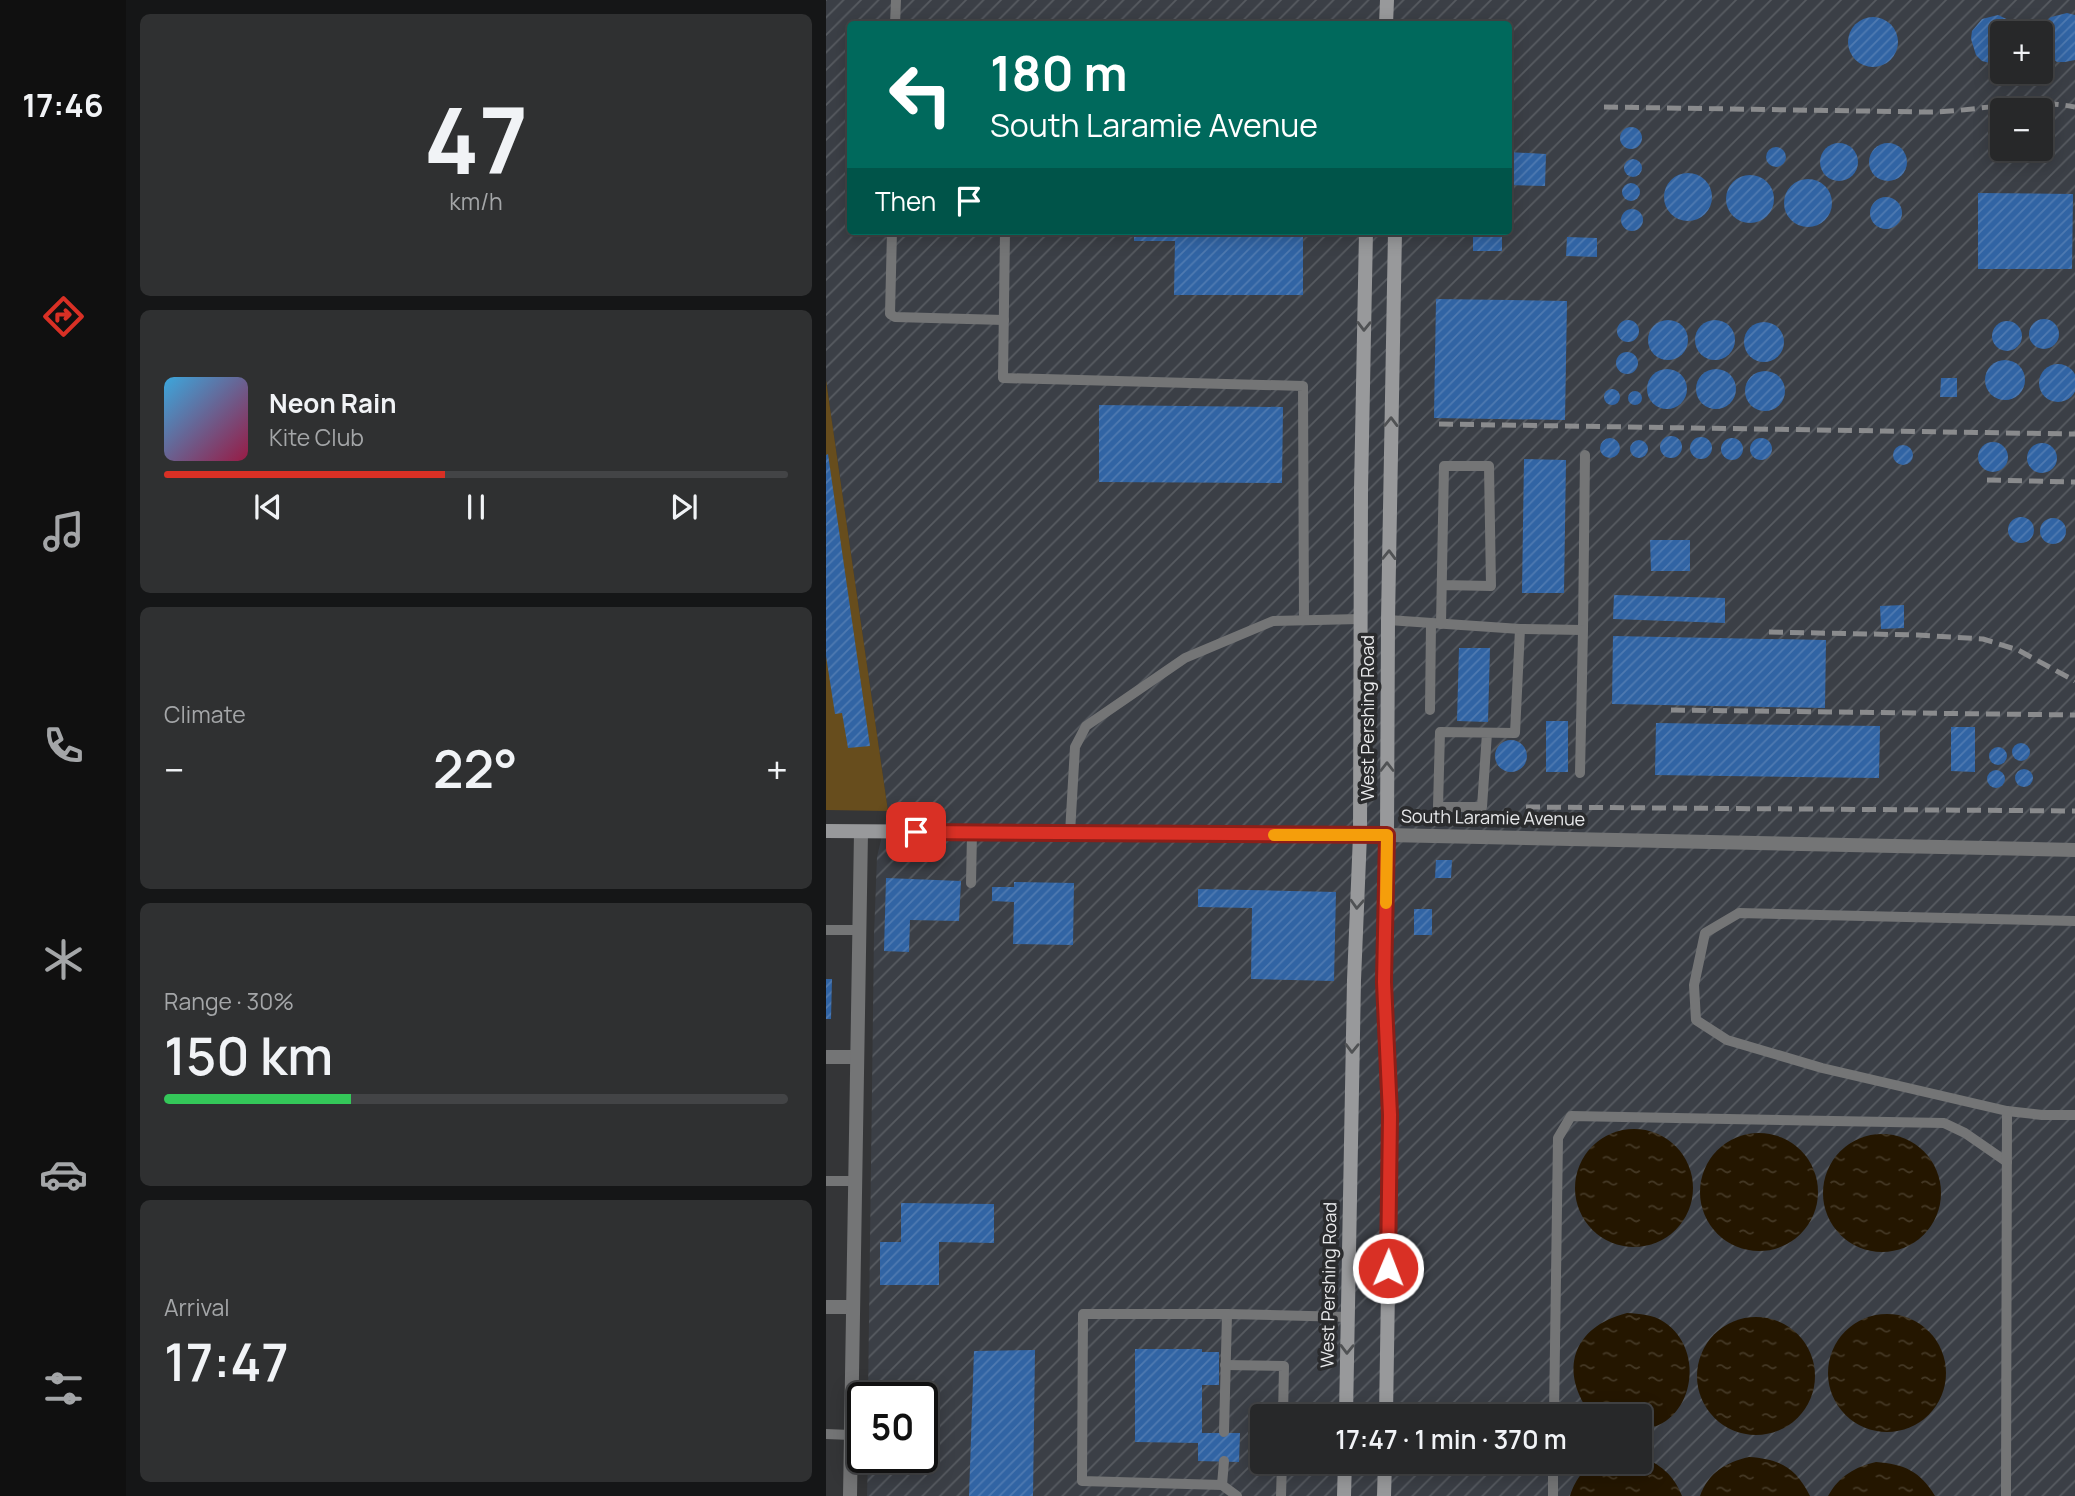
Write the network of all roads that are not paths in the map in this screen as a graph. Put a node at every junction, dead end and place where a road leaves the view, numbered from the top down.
1 (896, 0) edge
2 (1387, 0) edge
3 (895, 21) edge
4 (1387, 21) edge
5 (892, 235) edge
6 (1005, 235) edge
7 (1366, 235) edge
8 (1395, 235) edge
9 (1004, 320) junction
10 (1585, 456) dead end
11 (1442, 585) junction
12 (1360, 619) junction
13 (1304, 620) junction
14 (1388, 620) junction
15 (1436, 623) junction
16 (1520, 629) junction
17 (1583, 629) junction
18 (1430, 710) dead end
19 (1487, 733) junction
20 (1580, 773) dead end
21 (826, 831) edge
22 (861, 832) junction
23 (972, 833) junction
24 (1070, 833) junction
25 (1360, 835) junction
26 (1387, 835) junction
27 (2075, 850) edge
28 (971, 883) dead end
29 (2075, 921) edge
30 (826, 930) edge
31 (859, 930) junction
32 (826, 1057) edge
33 (857, 1057) junction
34 (2007, 1111) junction
35 (2075, 1115) edge
36 (2007, 1162) junction
37 (826, 1181) edge
38 (855, 1181) junction
39 (826, 1307) edge
40 (853, 1307) junction
41 (1227, 1314) junction
42 (1348, 1317) junction
43 (1225, 1365) junction
44 (852, 1382) edge
45 (1283, 1404) edge
46 (1346, 1404) edge
47 (1386, 1404) edge
48 (1554, 1404) edge
49 (1224, 1433) dead end
50 (826, 1434) edge
51 (847, 1435) edge
52 (1224, 1461) dead end
53 (850, 1473) edge
54 (1282, 1474) edge
55 (1345, 1474) edge
56 (1385, 1474) edge
57 (1553, 1474) edge
58 (1222, 1485) junction
59 (850, 1496) edge
60 (1237, 1496) edge
61 (1281, 1496) edge
62 (1344, 1496) edge
63 (1384, 1496) edge
64 (1553, 1496) edge
65 (2006, 1496) edge

1 - 3 lane
2 - 4 main road
5 - 9 lane
6 - 9 lane
7 -> 12 main road, West Pershing Road
14 -> 8 main road, West Pershing Road
9 - 13 lane
10 - 17 lane
11 - 11 lane
11 - 15 lane
12 - 13 lane
12 - 14 main road
12 - 25 main road, West Pershing Road
13 - 24 lane
14 - 15 lane
26 -> 14 main road, West Pershing Road
15 - 16 lane
15 - 18 lane
16 - 17 lane
16 - 19 lane
17 - 20 lane
19 - 19 lane
21 - 22 main road, South Laramie Avenue
22 - 23 main road, South Laramie Avenue
22 - 31 street
23 - 24 main road, South Laramie Avenue
23 - 28 lane
24 - 25 main road, South Laramie Avenue
25 - 26 main road, South Laramie Avenue
25 -> 42 main road, West Pershing Road
26 - 27 street, South Laramie Avenue
26 - 47 main road, West Pershing Road
29 - 34 lane
30 - 31 lane
31 - 33 street
32 - 33 street
33 - 38 street
34 - 35 lane
34 - 36 lane
36 - 48 lane
36 - 65 lane
37 - 38 lane
38 - 40 street
39 - 40 street
40 - 44 street
41 - 42 lane
41 - 43 lane
41 - 58 lane
42 -> 46 main road, West Pershing Road
43 - 45 lane
43 - 49 lane
50 - 51 lane
52 - 58 lane
53 - 59 street
54 - 61 lane
55 - 62 main road
56 - 63 main road
57 - 64 lane
58 - 60 lane

